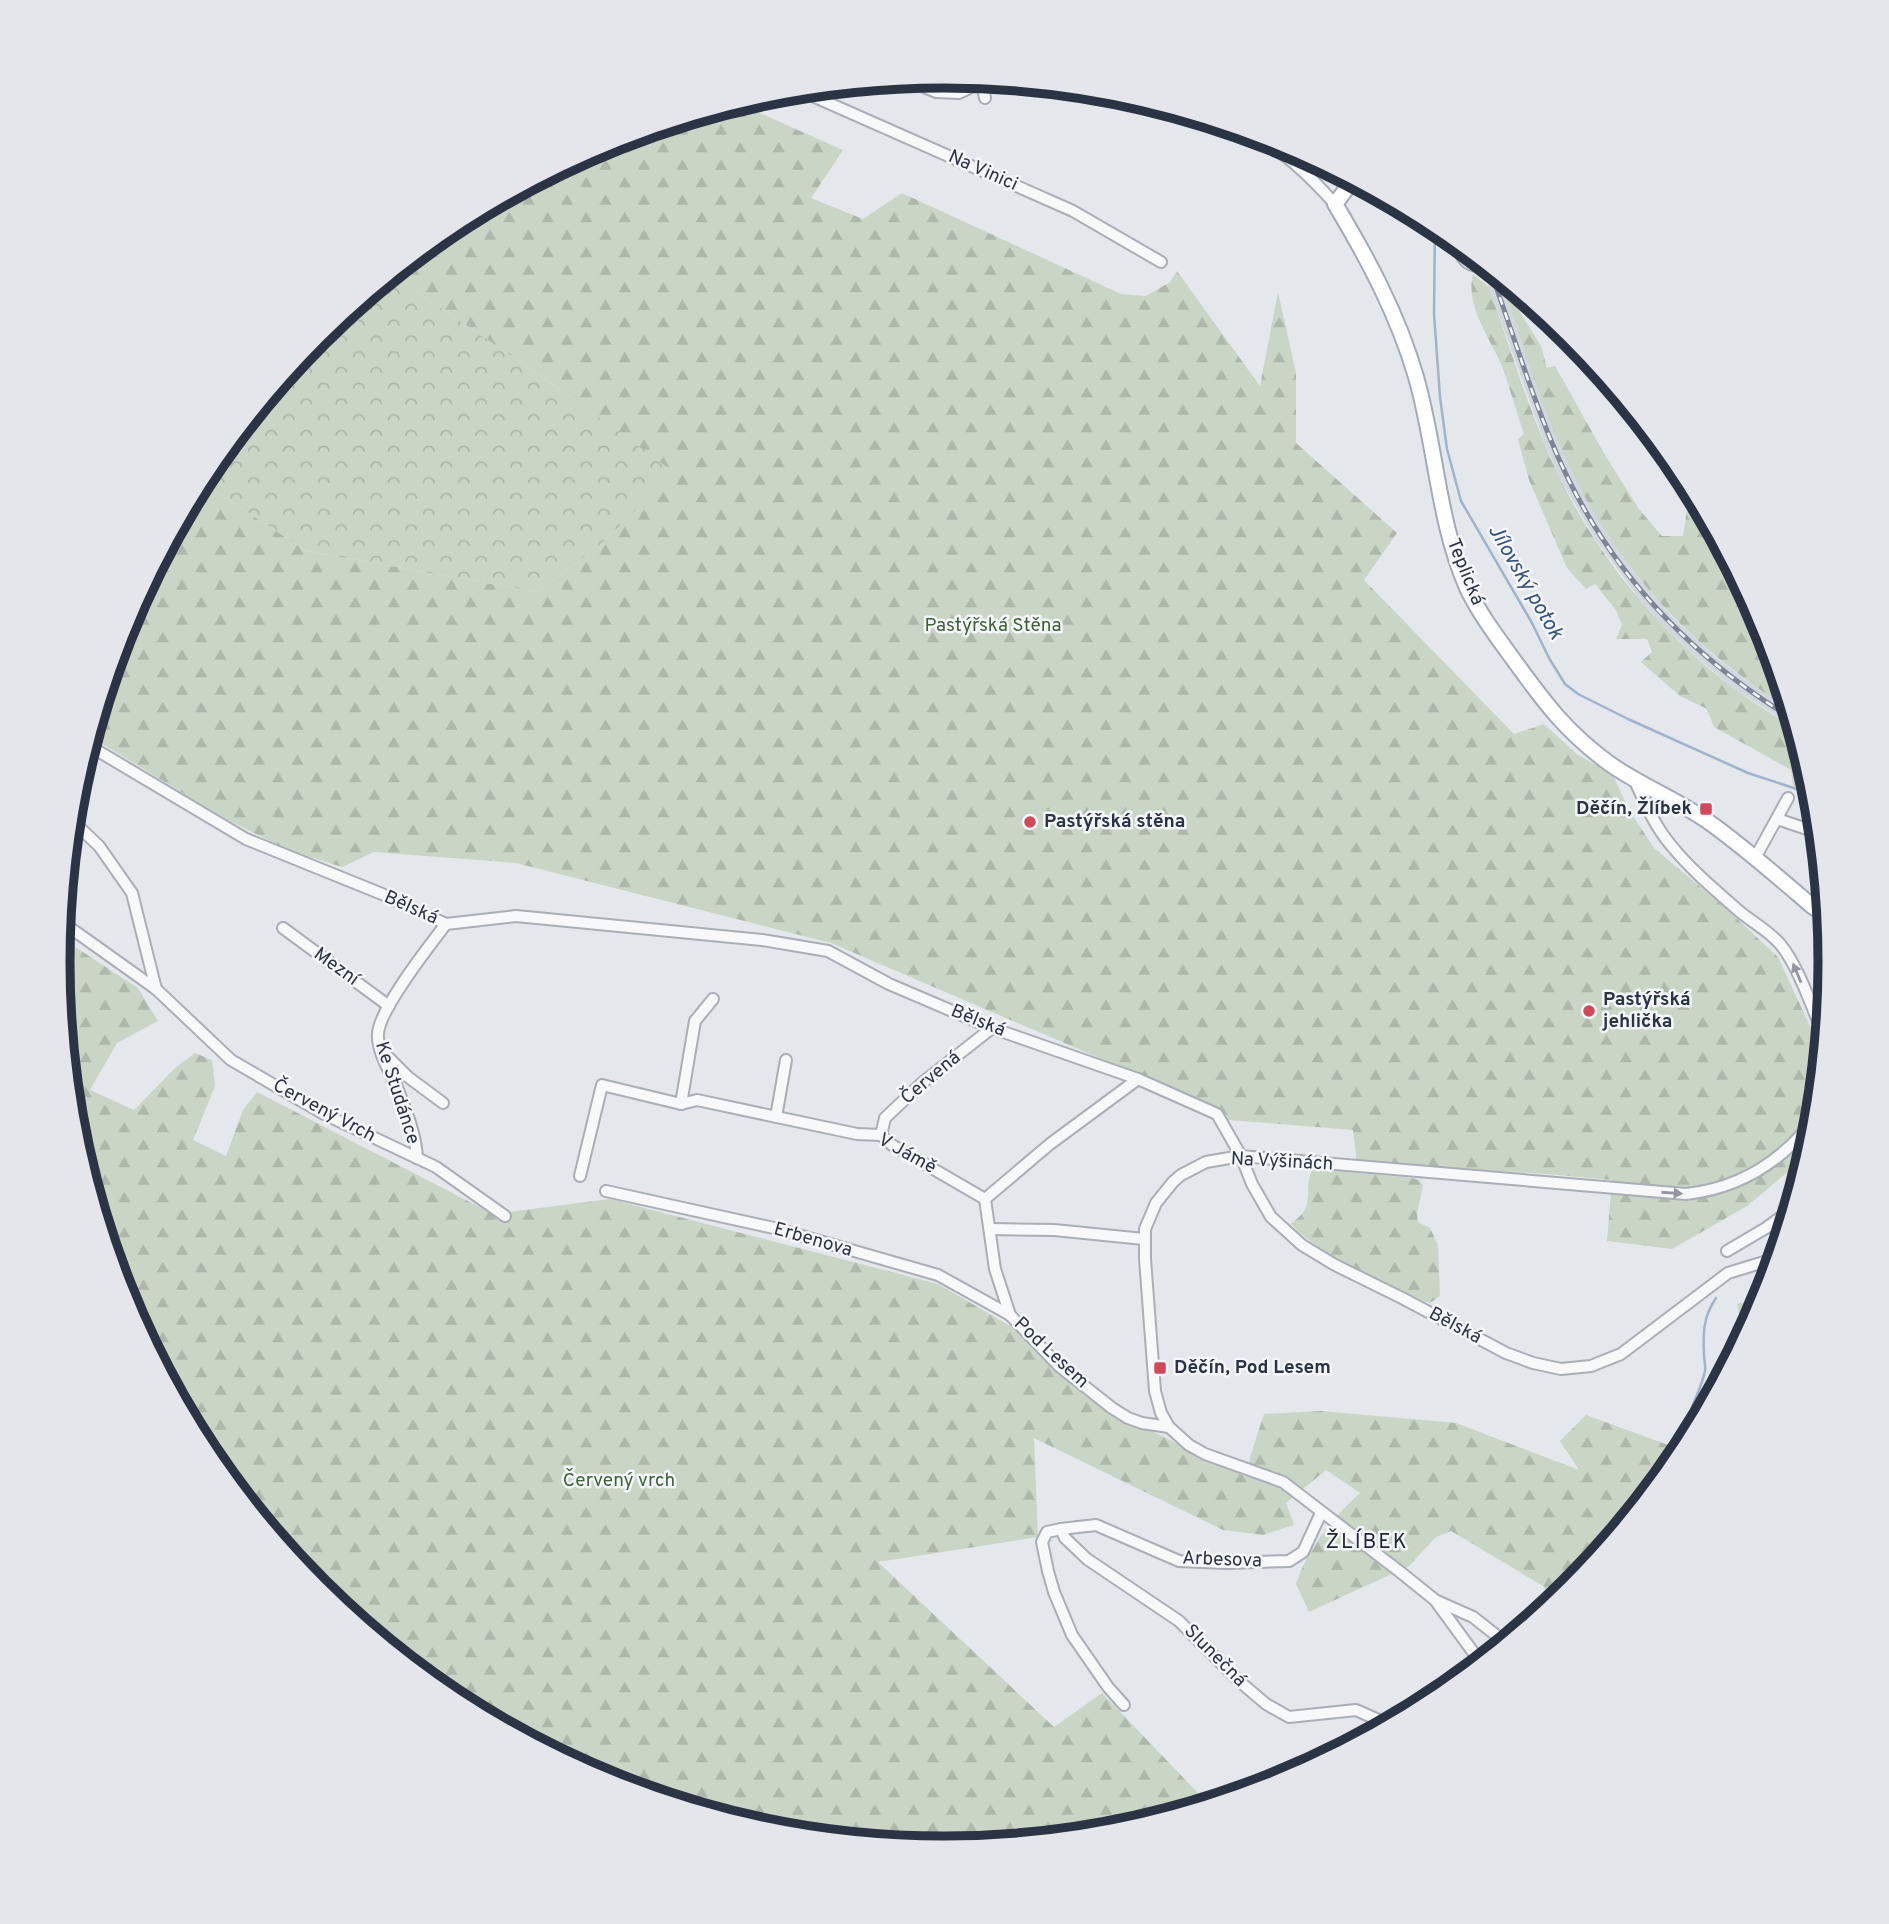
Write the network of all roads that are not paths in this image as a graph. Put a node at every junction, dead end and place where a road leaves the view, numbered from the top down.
1 (927, 88) edge
2 (967, 88) edge
3 (984, 89) edge
4 (816, 97) edge
5 (985, 98) dead end
6 (1287, 158) edge
7 (1348, 187) edge
8 (1335, 204) junction
9 (1161, 262) dead end
10 (97, 750) edge
11 (1634, 778) junction
12 (1788, 798) dead end
13 (1777, 819) junction
14 (81, 828) edge
15 (1809, 830) edge
16 (1755, 858) junction
17 (1817, 909) edge
18 (446, 923) junction
19 (283, 928) dead end
20 (71, 929) edge
21 (156, 989) junction
22 (713, 999) dead end
23 (389, 1006) junction
24 (1817, 1019) edge
25 (992, 1028) junction
26 (382, 1051) junction
27 (786, 1060) dead end
28 (1138, 1079) junction
29 (443, 1103) dead end
30 (681, 1104) junction
31 (776, 1117) junction
32 (1802, 1133) edge
33 (881, 1135) junction
34 (1241, 1156) junction
35 (417, 1158) junction
36 (580, 1176) dead end
37 (606, 1191) dead end
38 (985, 1199) junction
39 (505, 1216) dead end
40 (1781, 1217) edge
41 (990, 1229) junction
42 (1144, 1239) junction
43 (1727, 1251) dead end
44 (1766, 1261) edge
45 (1010, 1315) junction
46 (1169, 1427) junction
47 (1326, 1516) junction
48 (1061, 1529) junction
49 (1435, 1600) junction
50 (1499, 1637) edge
51 (1476, 1657) edge
52 (1124, 1705) dead end
53 (1379, 1720) edge

1 - 2 street
3 - 5 street
4 - 9 street, Na Vinici
6 - 8 street, Teplická
7 - 8 main road
8 - 11 main road, Teplická
10 - 18 street, Bělská
11 - 16 main road, Teplická
24 -> 11 street
12 - 13 street
13 - 15 street
13 - 16 street
14 - 21 street
16 - 17 main road, Teplická
18 - 23 street, Ke Studánce
18 - 25 street, Bělská
19 - 23 street, Mezní
20 - 21 street, Červený Vrch
21 - 35 street, Červený Vrch
22 - 30 street
23 - 26 street, Ke Studánce
25 - 28 street, Bělská
25 - 33 street, Červená
26 - 29 street
26 - 35 street, Ke Studánce
27 - 31 street
28 - 34 street, Bělská
28 - 38 street
30 - 31 street, V Jámě
30 - 36 street, V Jámě
31 - 33 street, V Jámě
34 -> 32 street, Na Výšinách
33 - 38 street, V Jámě
34 - 42 street, Na Výšinách
34 - 44 street, Bělská
35 - 39 street, Červený Vrch
37 - 45 street, Erbenova
38 - 41 street
40 - 43 street
41 - 42 street
41 - 45 street, Pod Lesem
42 - 46 street, Na Výšinách
45 - 46 street, Pod Lesem
46 - 47 street, Na Výšinách
47 - 48 street, Arbesova
47 - 49 street, Na Výšinách
48 - 52 street
48 - 53 street, Slunečná
49 - 50 street
49 - 51 street, Na Výšinách

